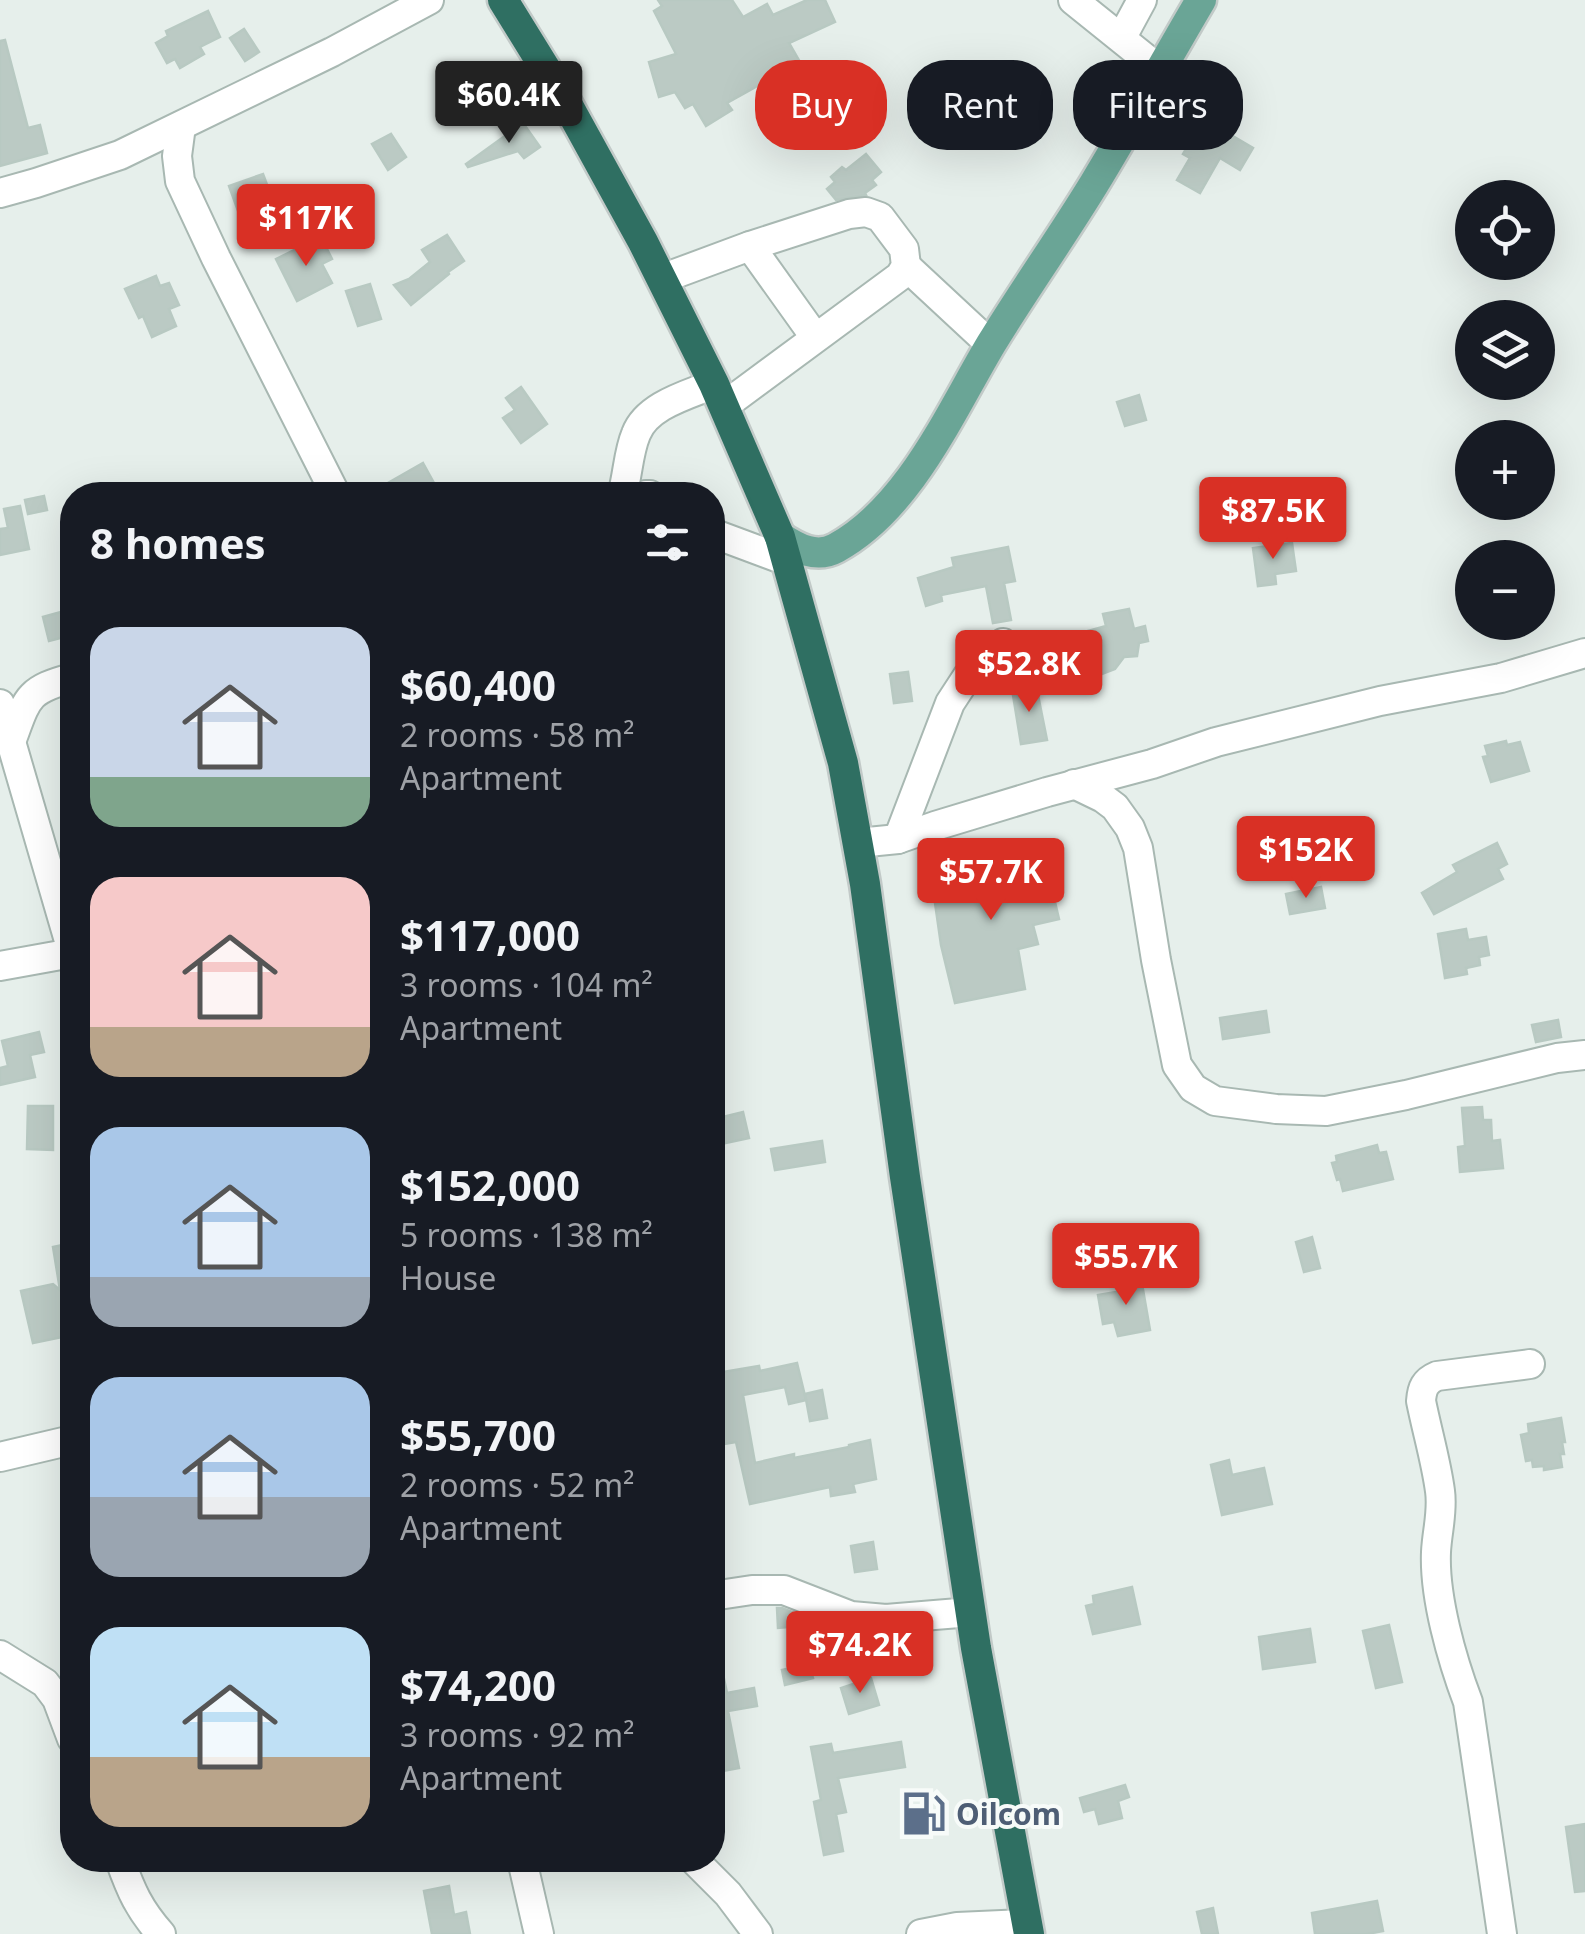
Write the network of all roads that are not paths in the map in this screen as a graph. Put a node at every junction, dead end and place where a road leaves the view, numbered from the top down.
1 (429, 0) edge
2 (503, 0) edge
3 (1073, 0) edge
4 (1142, 0) edge
5 (1201, 0) edge
6 (1122, 37) junction
7 (1148, 60) edge
8 (1166, 60) edge
9 (181, 126) junction
10 (1113, 150) edge
11 (0, 193) edge
12 (750, 246) junction
13 (906, 266) junction
14 (661, 279) junction
15 (815, 337) junction
16 (990, 345) junction
17 (719, 395) junction
18 (329, 482) edge
19 (625, 482) edge
20 (725, 537) edge
21 (784, 549) junction
22 (1002, 643) dead end
23 (1585, 653) edge
24 (60, 682) edge
25 (0, 704) edge
26 (10, 742) junction
27 (1074, 784) junction
28 (898, 840) junction
29 (858, 843) junction
30 (60, 911) edge
31 (60, 954) edge
32 (0, 966) edge
33 (1585, 1055) edge
34 (1530, 1364) dead end
35 (60, 1443) edge
36 (0, 1457) edge
37 (725, 1594) edge
38 (971, 1612) junction
39 (0, 1655) edge
40 (60, 1708) edge
41 (124, 1872) edge
42 (525, 1872) edge
43 (706, 1872) edge
44 (1028, 1929) edge
45 (162, 1934) edge
46 (538, 1934) edge
47 (758, 1934) edge
48 (921, 1934) edge
49 (1502, 1934) edge

1 - 9 street
2 - 14 highway
3 - 6 street
4 - 6 street
5 - 8 main road
6 - 7 street
9 - 11 street
9 - 18 street
10 - 16 main road
12 - 13 street
12 - 14 street
12 - 15 street
13 - 15 street
13 - 16 street
14 - 17 highway
15 - 17 street
16 - 21 main road
17 - 19 street
17 - 21 highway
20 - 21 street
21 - 29 highway
22 - 28 street
23 - 27 street
24 - 26 street
25 - 26 street
26 - 30 street
27 - 28 street
27 - 33 street
28 - 29 street
29 - 38 highway
31 - 32 street
34 - 49 street
35 - 36 street
37 - 38 street
38 - 44 highway
39 - 40 street
41 - 45 street
42 - 46 street
43 - 47 street
44 - 48 street

